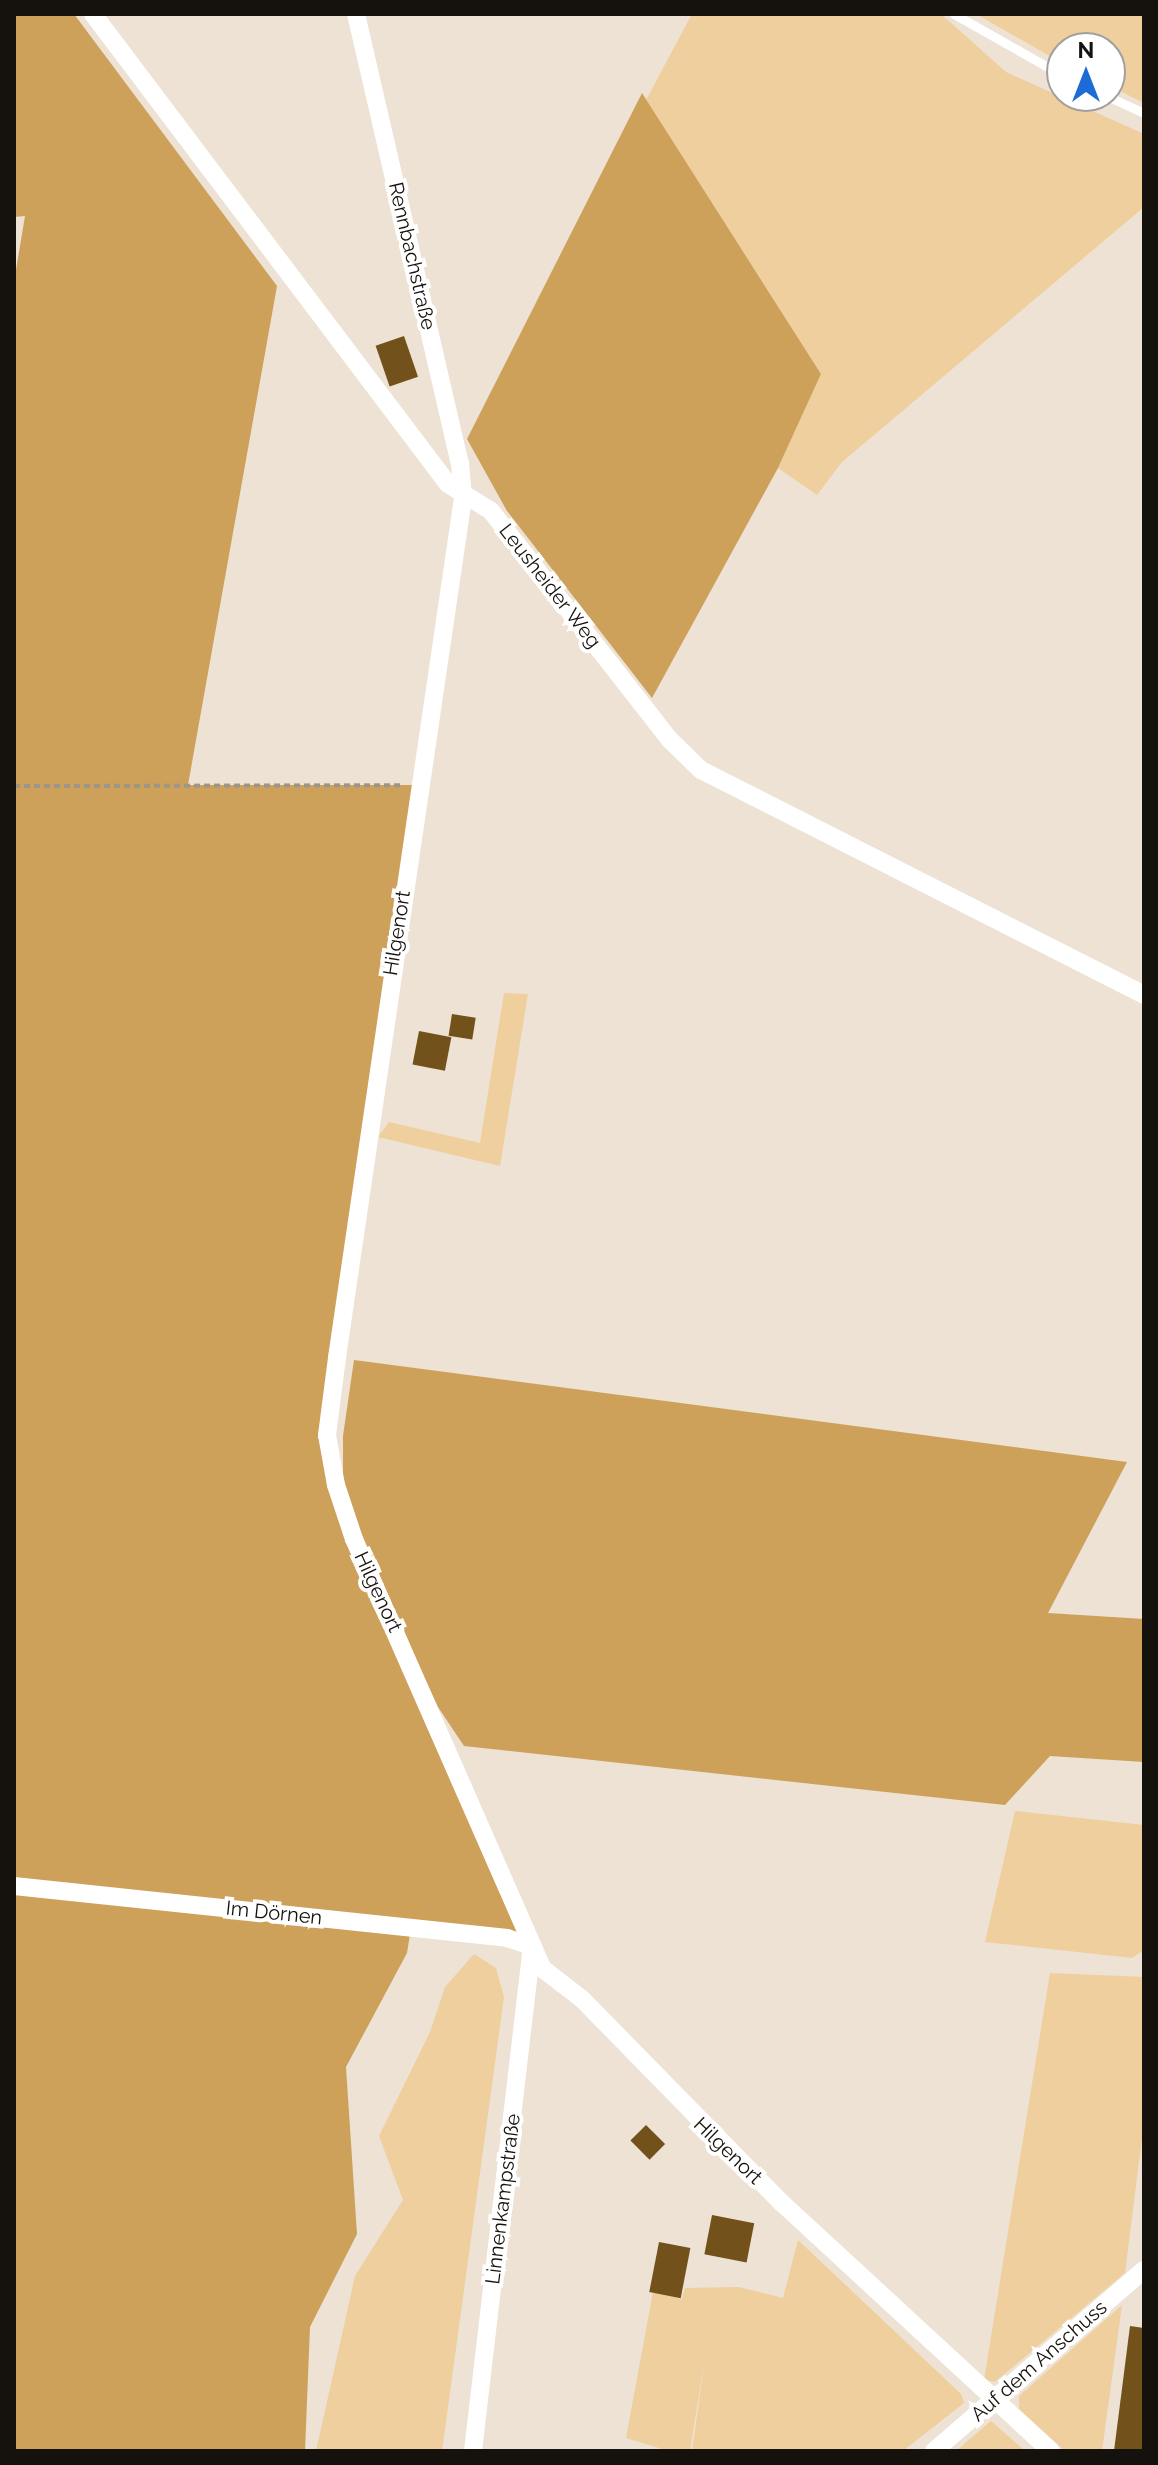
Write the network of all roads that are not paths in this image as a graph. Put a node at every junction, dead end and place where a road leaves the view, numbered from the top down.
1 (93, 14) edge
2 (356, 14) edge
3 (954, 14) edge
4 (1046, 66) edge
5 (463, 498) junction
6 (1144, 995) edge
7 (14, 1886) edge
8 (532, 1946) junction
9 (1144, 2270) edge
10 (994, 2400) junction
11 (473, 2451) edge
12 (934, 2451) edge
13 (1051, 2451) edge

1 - 5 street, Leusheider Weg
2 - 5 street, Rennbachstraße
3 - 4 lane
5 - 6 street, Leusheider Weg
5 - 8 street, Hilgenort
7 - 8 street, Im Dörnen
8 - 10 street, Hilgenort
8 - 11 street, Linnenkampstraße
9 - 10 street, Auf dem Anschuss
10 - 12 street, Auf dem Anschuss
10 - 13 street, Hilgenort

